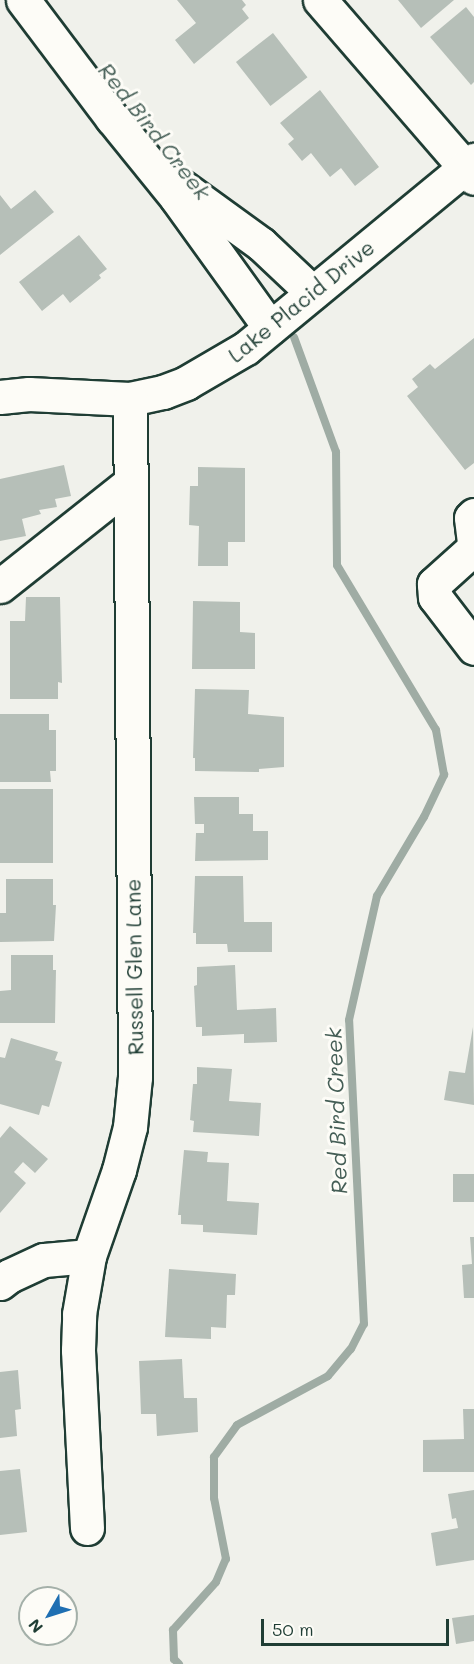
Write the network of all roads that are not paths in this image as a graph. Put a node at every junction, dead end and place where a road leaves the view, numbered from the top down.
1 (23, 0) edge
2 (320, 0) edge
3 (151, 166) junction
4 (471, 169) edge
5 (313, 293) junction
6 (270, 328) junction
7 (0, 397) edge
8 (130, 399) junction
9 (130, 483) junction
10 (474, 516) edge
11 (474, 546) edge
12 (0, 586) edge
13 (474, 648) edge
14 (89, 1256) junction
15 (0, 1283) edge
16 (87, 1528) dead end

1 - 3 street
2 - 4 street
3 - 5 street
3 - 6 street
4 - 5 street, Lake Placid Drive
5 - 6 street, Lake Placid Drive
6 - 8 street, Lake Placid Drive
7 - 8 street, Lake Placid Drive
8 - 9 street, Russell Glen Lane
9 - 12 street
9 - 14 street, Russell Glen Lane
10 - 11 street
11 - 13 street
14 - 15 street
14 - 16 street, Russell Glen Lane

